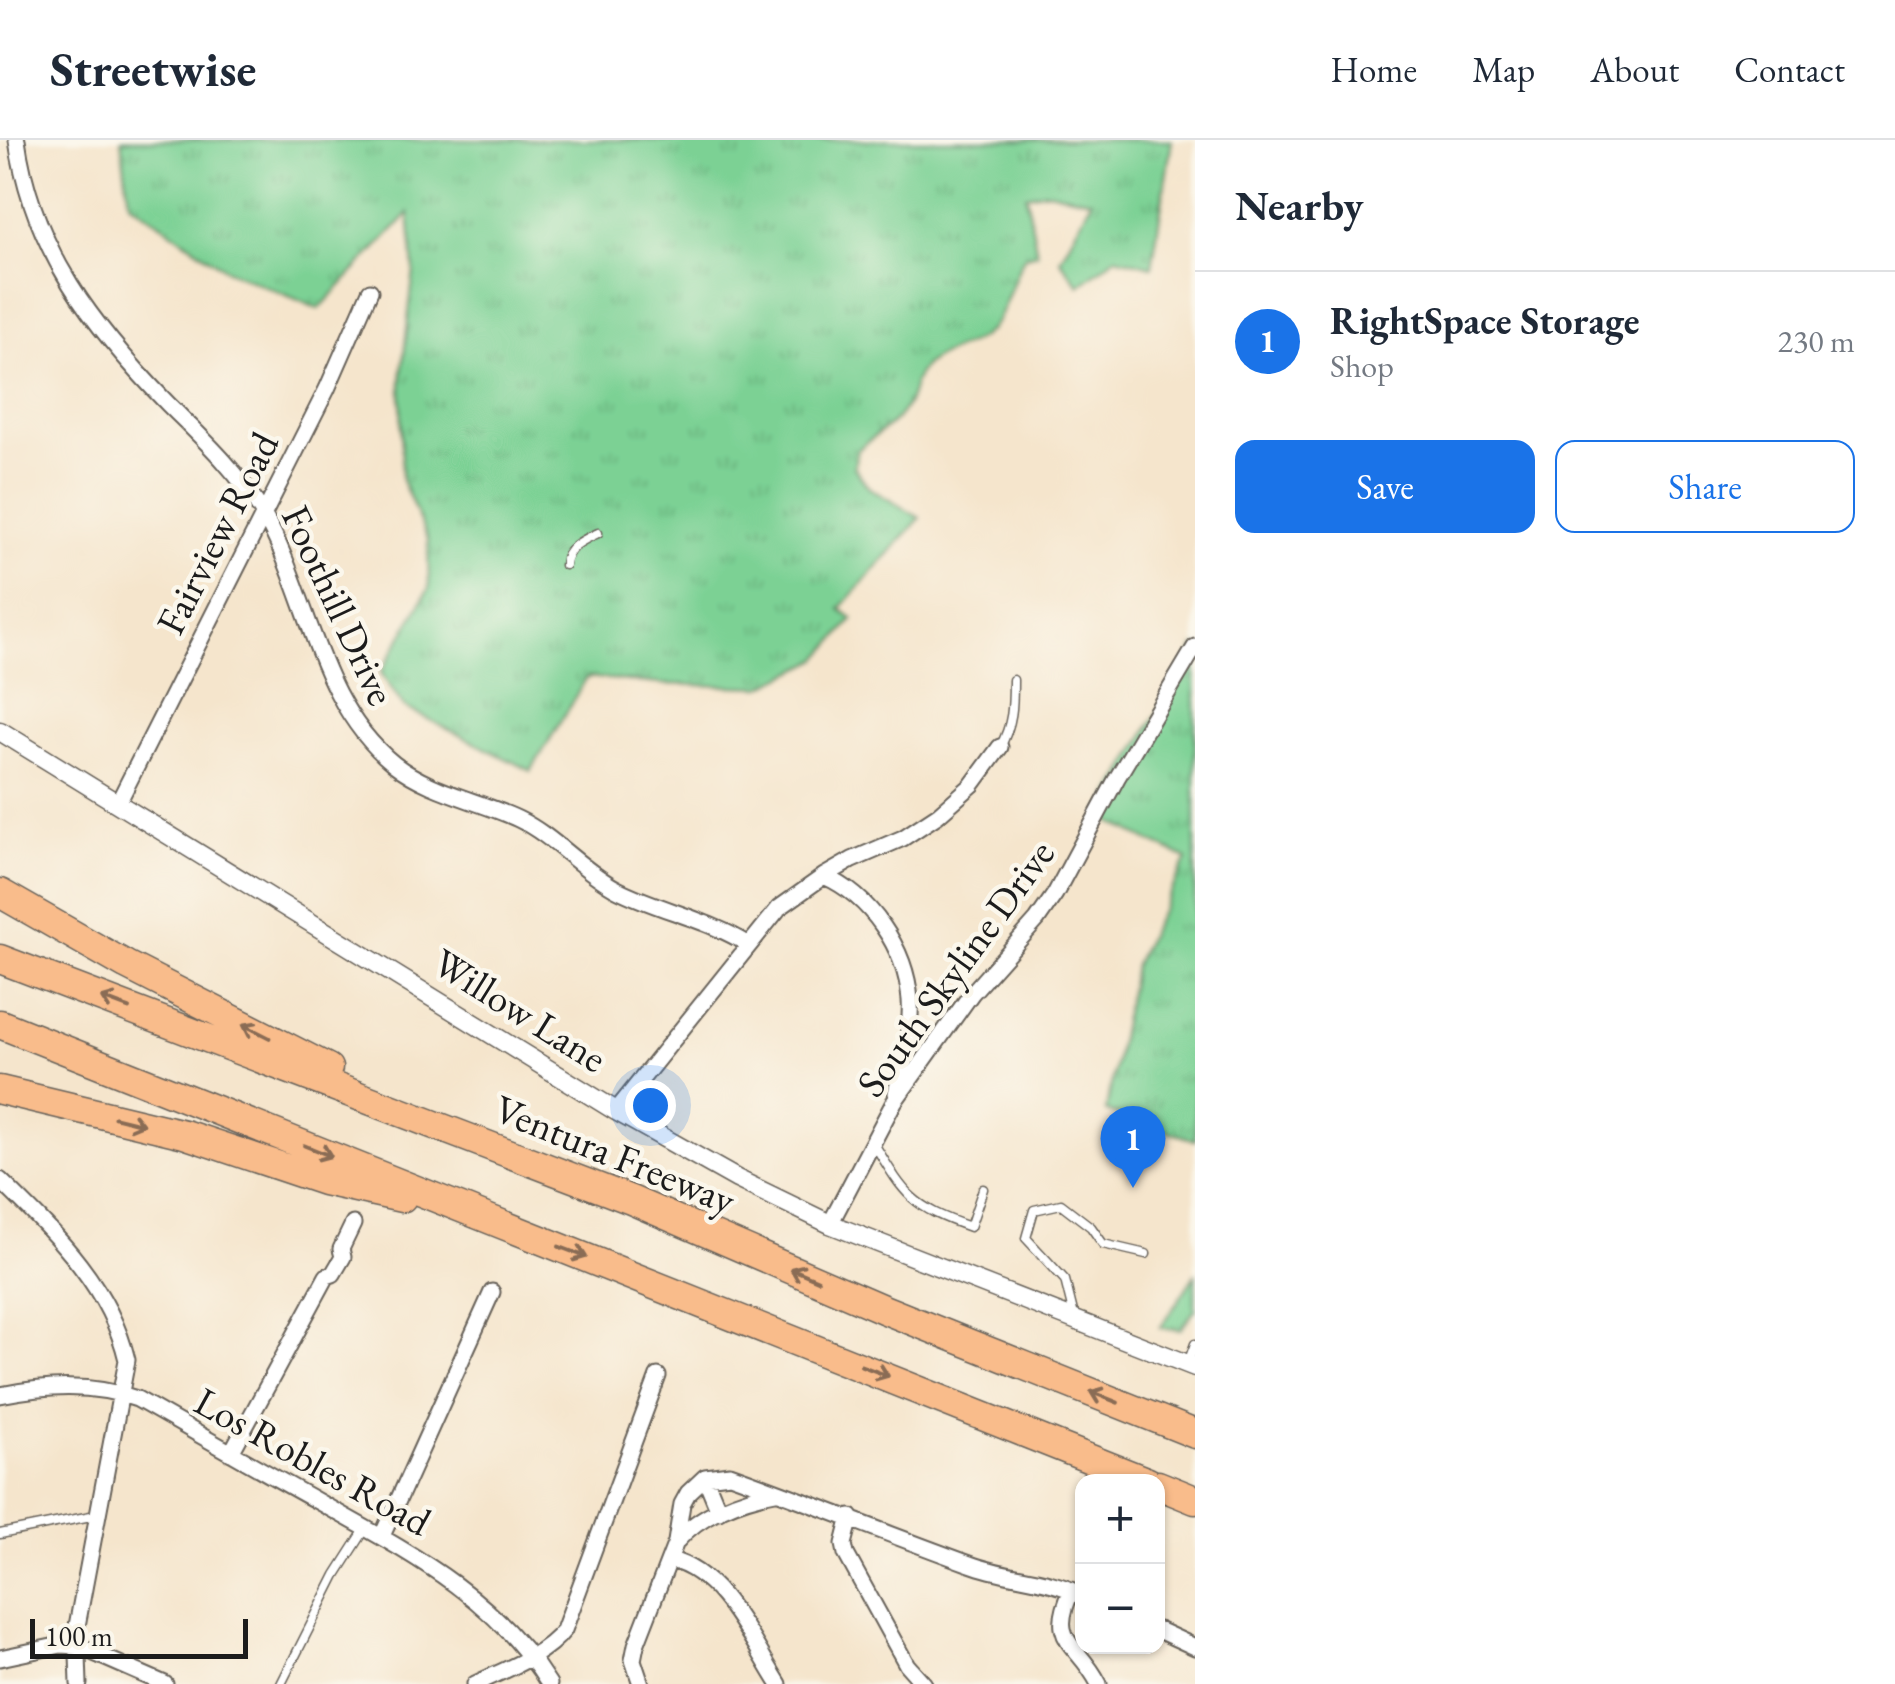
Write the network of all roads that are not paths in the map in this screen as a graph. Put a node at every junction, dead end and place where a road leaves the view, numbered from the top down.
1 (17, 140) edge
2 (370, 291) dead end
3 (262, 513) junction
4 (598, 533) dead end
5 (565, 565) dead end
6 (1195, 647) edge
7 (1013, 680) dead end
8 (0, 731) edge
9 (1000, 747) joint
10 (118, 803) junction
11 (824, 876) junction
12 (0, 893) edge
13 (749, 945) junction
14 (0, 959) edge
15 (0, 1024) edge
16 (0, 1090) edge
17 (894, 1102) junction
18 (616, 1111) junction
19 (873, 1142) junction
20 (0, 1180) edge
21 (983, 1189) dead end
22 (631, 1200) junction
23 (482, 1216) junction
24 (353, 1224) dead end
25 (830, 1224) junction
26 (1146, 1254) dead end
27 (492, 1292) dead end
28 (1075, 1321) junction
29 (1195, 1344) edge
30 (1191, 1366) edge
31 (658, 1376) dead end
32 (121, 1394) junction
33 (0, 1395) edge
34 (1195, 1434) edge
35 (230, 1453) junction
36 (1128, 1474) edge
37 (705, 1478) junction
38 (1165, 1488) edge
39 (779, 1491) junction
40 (1195, 1500) edge
41 (719, 1512) junction
42 (96, 1515) junction
43 (851, 1518) junction
44 (366, 1528) junction
45 (0, 1534) edge
46 (382, 1536) junction
47 (676, 1542) junction
48 (670, 1560) junction
49 (1075, 1591) edge
50 (1075, 1596) edge
51 (1165, 1633) edge
52 (78, 1646) junction
53 (1195, 1647) edge
54 (1075, 1649) edge
55 (1078, 1654) edge
56 (530, 1656) junction
57 (0, 1658) edge
58 (79, 1684) edge
59 (165, 1684) edge
60 (281, 1684) edge
61 (475, 1684) edge
62 (549, 1684) edge
63 (641, 1684) edge
64 (779, 1684) edge
65 (924, 1684) edge
66 (1099, 1684) edge

1 - 3 street, Foothill Drive
2 - 3 street, Fairview Road
3 - 10 street, Fairview Road
3 - 13 street, Foothill Drive
4 - 5 lane
6 - 17 street, South Skyline Drive
7 - 9 lane
8 - 10 street, Willow Lane
9 - 11 street
10 - 18 street, Willow Lane
11 - 13 street
11 - 17 street
22 -> 12 highway
13 - 18 street
22 -> 14 highway, Ventura Freeway
15 -> 23 highway
16 -> 23 highway
17 - 19 street, South Skyline Drive
18 - 25 street, Willow Lane
19 - 21 lane
19 - 25 street, South Skyline Drive
20 - 32 street
34 -> 22 highway, Ventura Freeway
23 -> 36 highway
24 - 35 street
25 - 28 street, Willow Lane
26 - 28 lane
27 - 46 street
28 - 30 street, Willow Lane
29 - 30 lane
31 - 56 street
32 - 33 street, Los Robles Road
32 - 35 street, Los Robles Road
32 - 42 street
35 - 44 street, Los Robles Road
37 - 39 street
37 - 41 street
37 - 47 street
38 - 40 highway
39 - 41 street
39 - 43 street
41 - 47 street
42 - 45 lane
42 - 52 street
43 - 49 street
43 - 65 street
44 - 46 street, Los Robles Road
44 - 60 lane
46 - 56 street, Los Robles Road
47 - 48 street
48 - 63 street
48 - 64 street
50 - 54 street
51 - 53 street
52 - 57 street
52 - 58 street
52 - 59 street
55 - 66 street
56 - 61 street
56 - 62 street, Los Robles Road

